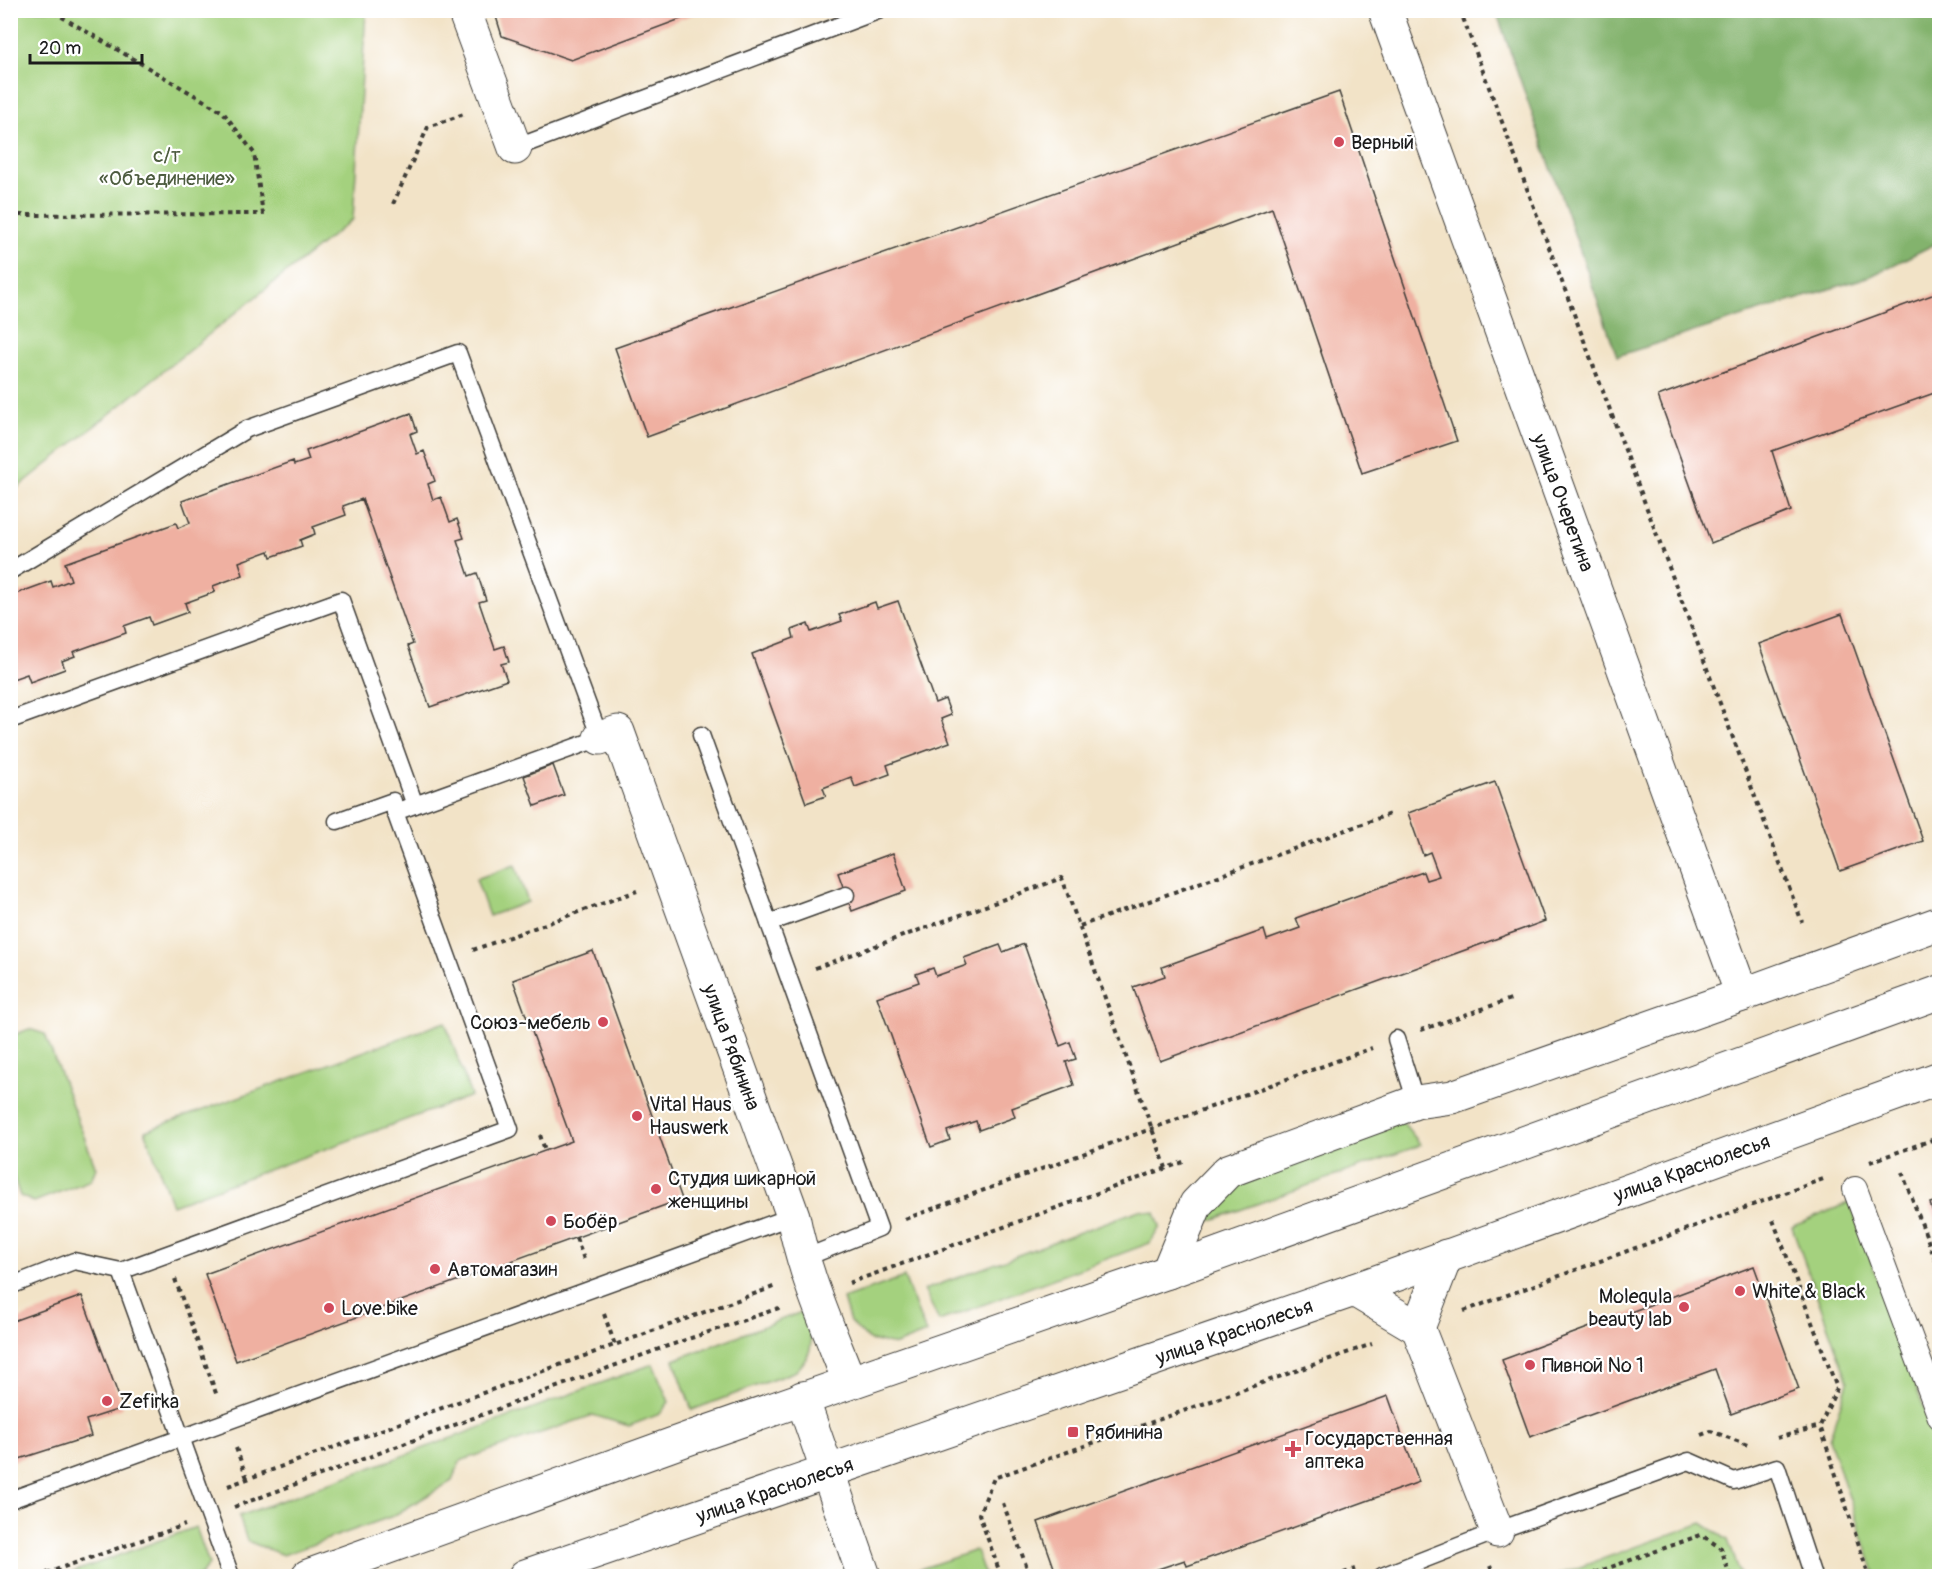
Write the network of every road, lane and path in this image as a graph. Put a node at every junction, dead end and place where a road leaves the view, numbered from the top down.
1 (50, 10) edge
2 (464, 10) edge
3 (880, 10) edge
4 (1385, 10) edge
5 (1460, 10) edge
6 (498, 102) junction
7 (515, 148) joint
8 (393, 204) dead end
9 (10, 215) edge
10 (10, 571) edge
11 (10, 720) edge
12 (701, 735) dead end
13 (600, 738) junction
14 (415, 805) junction
15 (395, 812) junction
16 (1390, 814) dead end
17 (337, 821) dead end
18 (846, 895) dead end
19 (1802, 922) dead end
20 (769, 923) junction
21 (1940, 923) edge
22 (1080, 927) junction
23 (789, 977) junction
24 (1940, 992) edge
25 (1742, 995) junction
26 (1514, 998) dead end
27 (1396, 1039) junction
28 (1940, 1078) edge
29 (1416, 1102) junction
30 (1153, 1129) junction
31 (540, 1135) dead end
32 (545, 1150) dead end
33 (1167, 1168) dead end
34 (1902, 1172) dead end
35 (1855, 1189) dead end
36 (793, 1216) junction
37 (1773, 1220) dead end
38 (879, 1228) junction
39 (1446, 1256) junction
40 (121, 1271) junction
41 (1168, 1272) junction
42 (1940, 1272) edge
43 (810, 1279) junction
44 (10, 1286) edge
45 (1354, 1290) junction
46 (1418, 1328) junction
47 (849, 1381) junction
48 (802, 1398) junction
49 (1940, 1417) edge
50 (181, 1438) junction
51 (828, 1472) junction
52 (994, 1479) dead end
53 (202, 1495) junction
54 (10, 1500) edge
55 (1003, 1503) dead end
56 (209, 1516) junction
57 (1497, 1531) junction
58 (38, 1576) edge
59 (231, 1576) edge
60 (308, 1576) edge
61 (525, 1576) edge
62 (737, 1576) edge
63 (749, 1576) edge
64 (864, 1576) edge
65 (1001, 1576) edge
66 (1030, 1576) edge
67 (1382, 1576) edge
68 (1586, 1576) edge
69 (1730, 1576) edge
70 (1813, 1576) edge
71 (1869, 1576) edge

1 - 9 path
2 - 6 street
3 - 7 lane
4 - 25 street, улица Очеретина
5 - 19 path
6 - 7 street
6 - 8 path
10 - 13 lane
11 - 14 lane
12 - 20 lane
13 - 14 lane
13 - 36 street, улица Рябинина
14 - 15 lane
15 - 17 lane
15 - 40 lane
16 - 22 path
18 - 20 lane
20 - 23 lane
21 - 25 street
22 - 23 path
22 - 30 path
23 - 38 lane
24 - 41 street
25 - 29 street
26 - 27 path
27 - 29 lane
27 - 30 path
28 - 39 street, улица Краснолесья
29 - 41 street
30 - 33 path
30 - 38 path
31 - 32 path
34 - 42 path
35 - 49 street
36 - 43 street, улица Рябинина
36 - 50 lane
37 - 71 path
38 - 43 lane
39 - 45 street, улица Краснолесья
39 - 46 street
40 - 44 lane
40 - 50 lane
41 - 47 street
43 - 47 street, улица Рябинина
43 - 53 path
43 - 56 path
45 - 46 street
45 - 51 street, улица Краснолесья
46 - 57 street
47 - 48 street
48 - 51 street
48 - 60 street
50 - 53 lane
50 - 54 lane
51 - 61 street, улица Краснолесья
51 - 64 street
52 - 65 path
53 - 56 lane
55 - 66 path
56 - 58 path
56 - 59 lane
57 - 67 lane
57 - 70 lane
62 - 63 path
68 - 69 path

